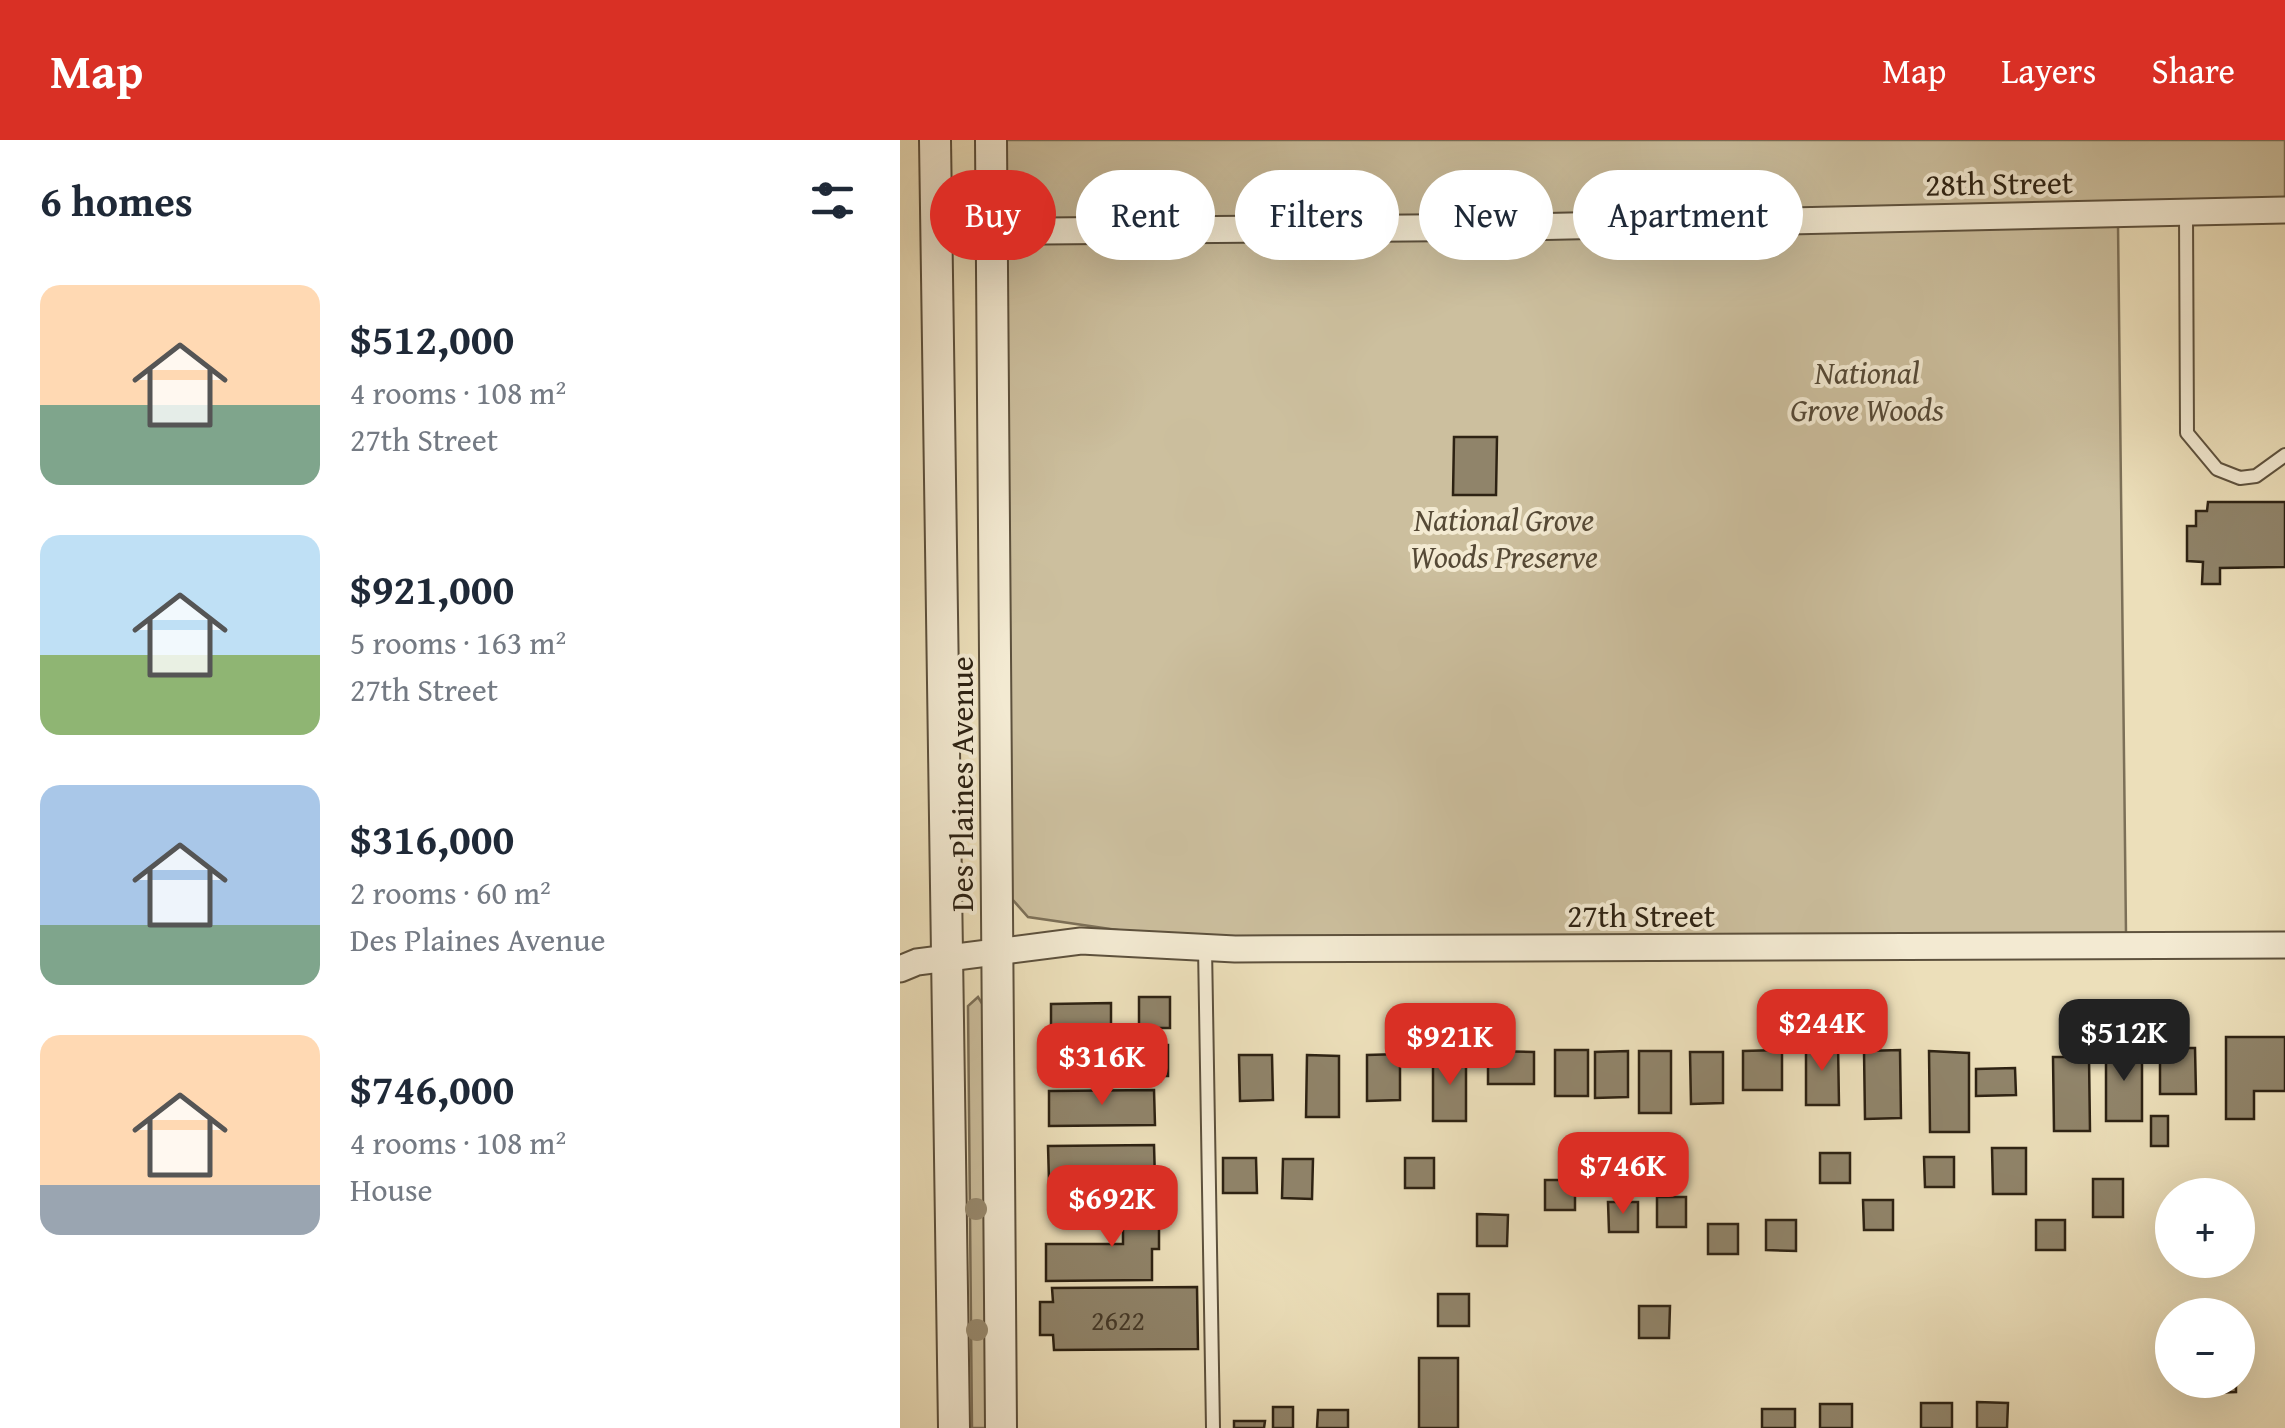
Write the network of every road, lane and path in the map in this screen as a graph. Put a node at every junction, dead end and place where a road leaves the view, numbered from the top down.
1 (935, 140) edge
2 (991, 140) edge
3 (935, 170) edge
4 (991, 170) edge
5 (2285, 210) edge
6 (2186, 212) junction
7 (1056, 231) edge
8 (937, 260) edge
9 (992, 260) edge
10 (2285, 456) edge
11 (2285, 946) edge
12 (1206, 947) junction
13 (997, 950) junction
14 (949, 957) junction
15 (906, 963) edge
16 (954, 1428) edge
17 (1001, 1428) edge
18 (1213, 1428) edge

1 - 3 street, Des Plaines Avenue
2 - 4 street, Des Plaines Avenue
5 - 6 street, 28th Street
6 - 7 street, 28th Street
6 - 10 lane
8 - 14 street, Des Plaines Avenue
9 - 13 street, Des Plaines Avenue
11 - 12 street, 27th Street
12 - 13 street, 27th Street
12 - 18 lane
13 - 14 street, 27th Street
13 - 17 street, Des Plaines Avenue
14 - 15 street, 27th Street
14 - 16 street, Des Plaines Avenue

